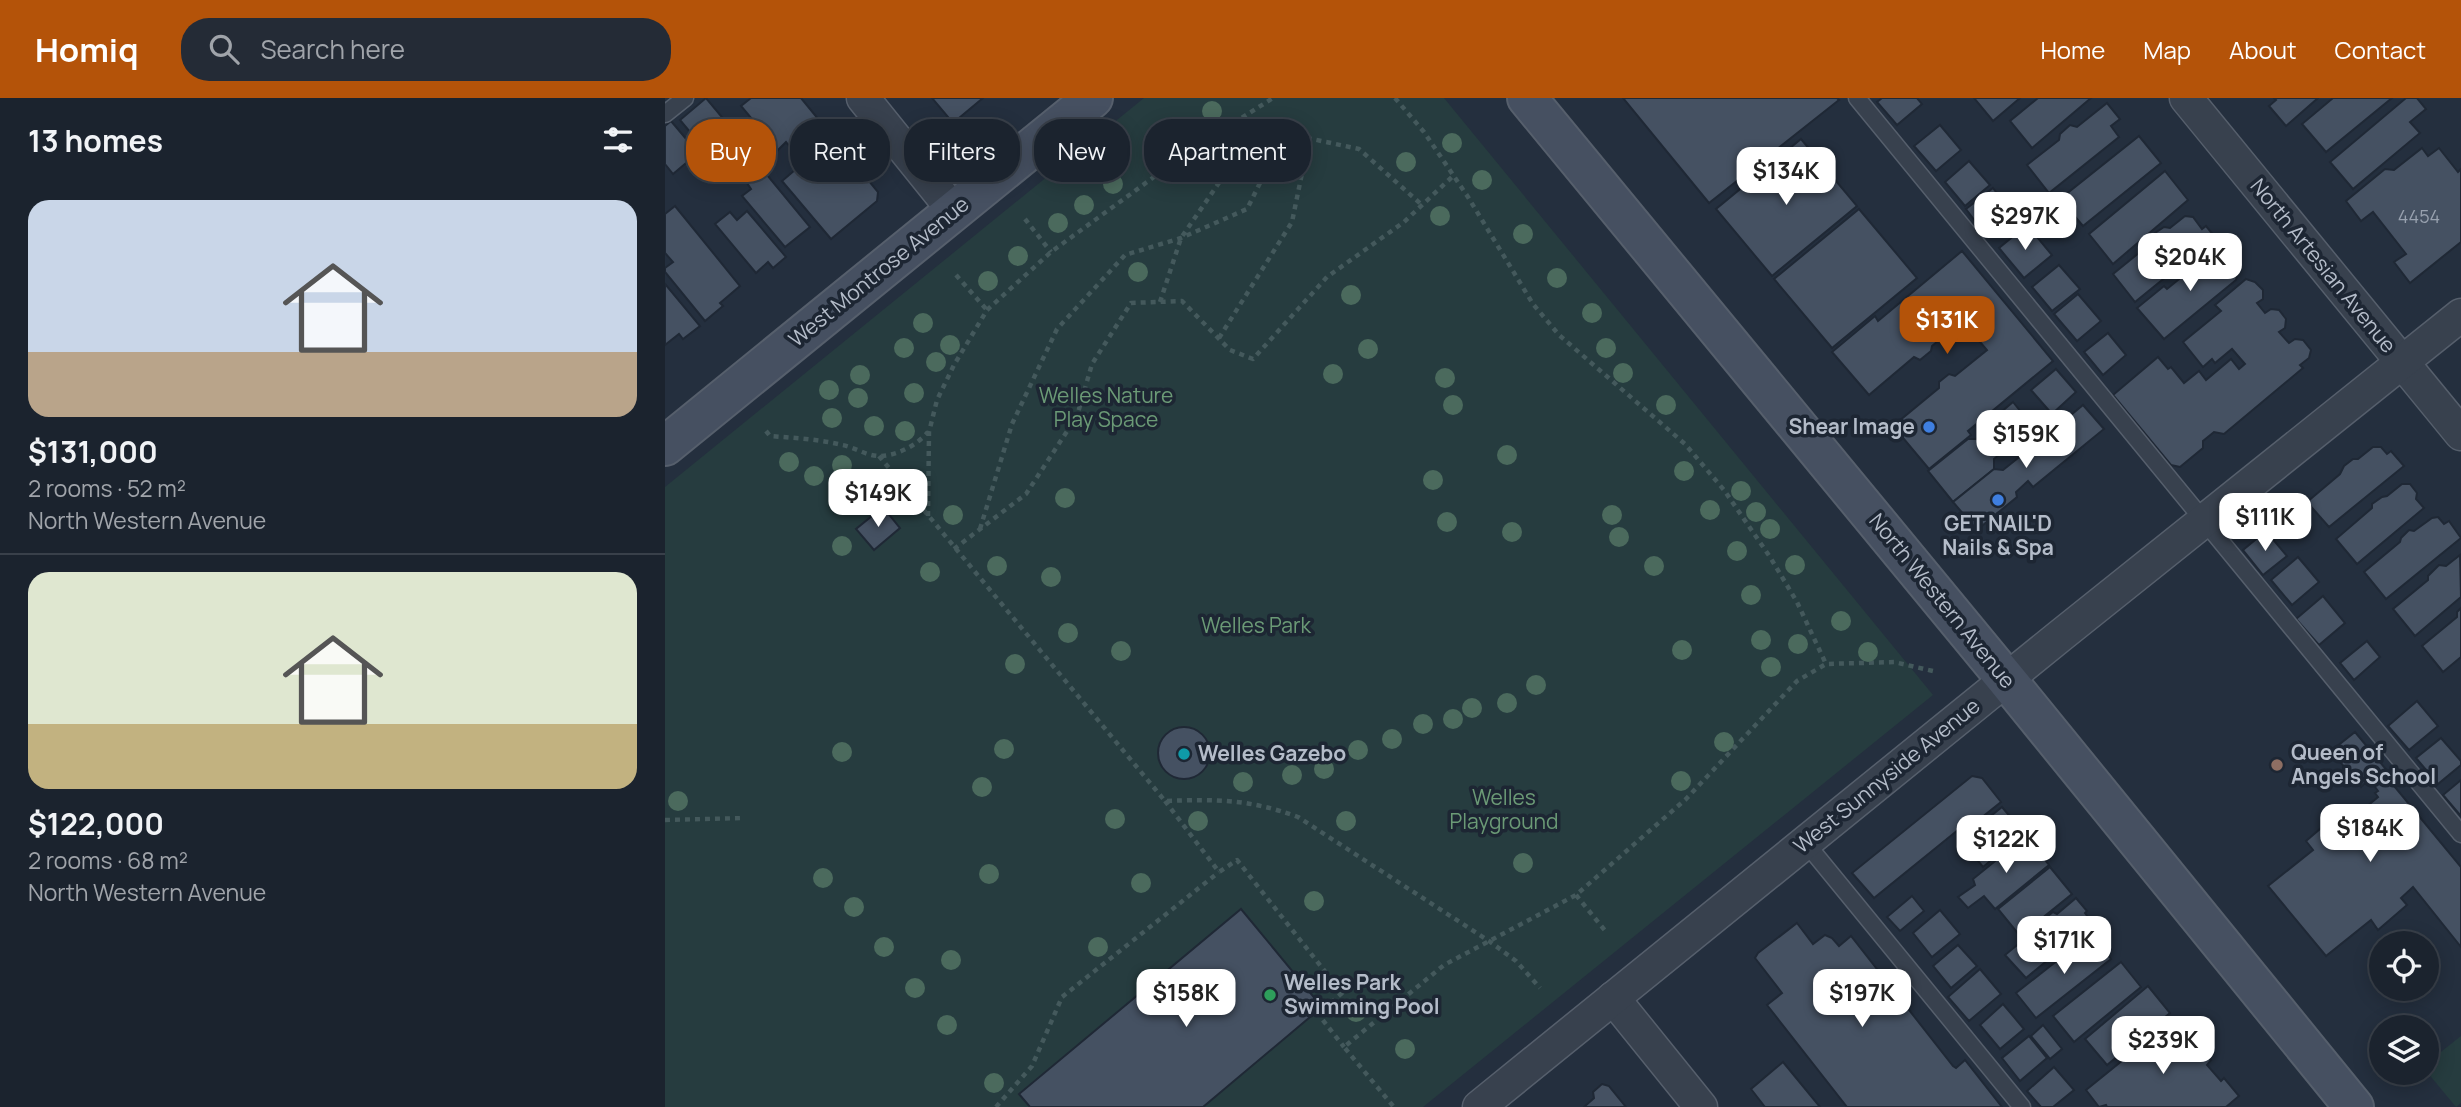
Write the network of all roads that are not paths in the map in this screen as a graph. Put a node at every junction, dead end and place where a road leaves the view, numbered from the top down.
1 (685, 98) edge
2 (863, 98) edge
3 (1093, 98) edge
4 (1527, 98) edge
5 (1857, 98) edge
6 (2186, 98) edge
7 (665, 114) edge
8 (954, 211) junction
9 (2461, 315) edge
10 (2402, 362) junction
11 (2461, 434) edge
12 (665, 446) edge
13 (2204, 520) junction
14 (2006, 680) junction
15 (2461, 834) edge
16 (1805, 842) junction
17 (1613, 998) junction
18 (1479, 1107) edge
19 (1700, 1107) edge
20 (2022, 1107) edge
21 (2354, 1107) edge

1 - 7 lane
2 - 8 street
3 - 8 main road, West Montrose Avenue
4 - 14 main road, North Western Avenue
5 - 13 lane
6 - 10 street, North Artesian Avenue
8 - 12 main road, West Montrose Avenue
9 - 10 street, West Sunnyside Avenue
10 - 11 street, North Artesian Avenue
10 - 13 street, West Sunnyside Avenue
13 - 14 street, West Sunnyside Avenue
13 - 15 lane
14 - 16 street, West Sunnyside Avenue
14 - 21 main road, North Western Avenue
16 - 17 street, West Sunnyside Avenue
16 - 20 lane
17 - 18 street, West Sunnyside Avenue
17 - 19 street

